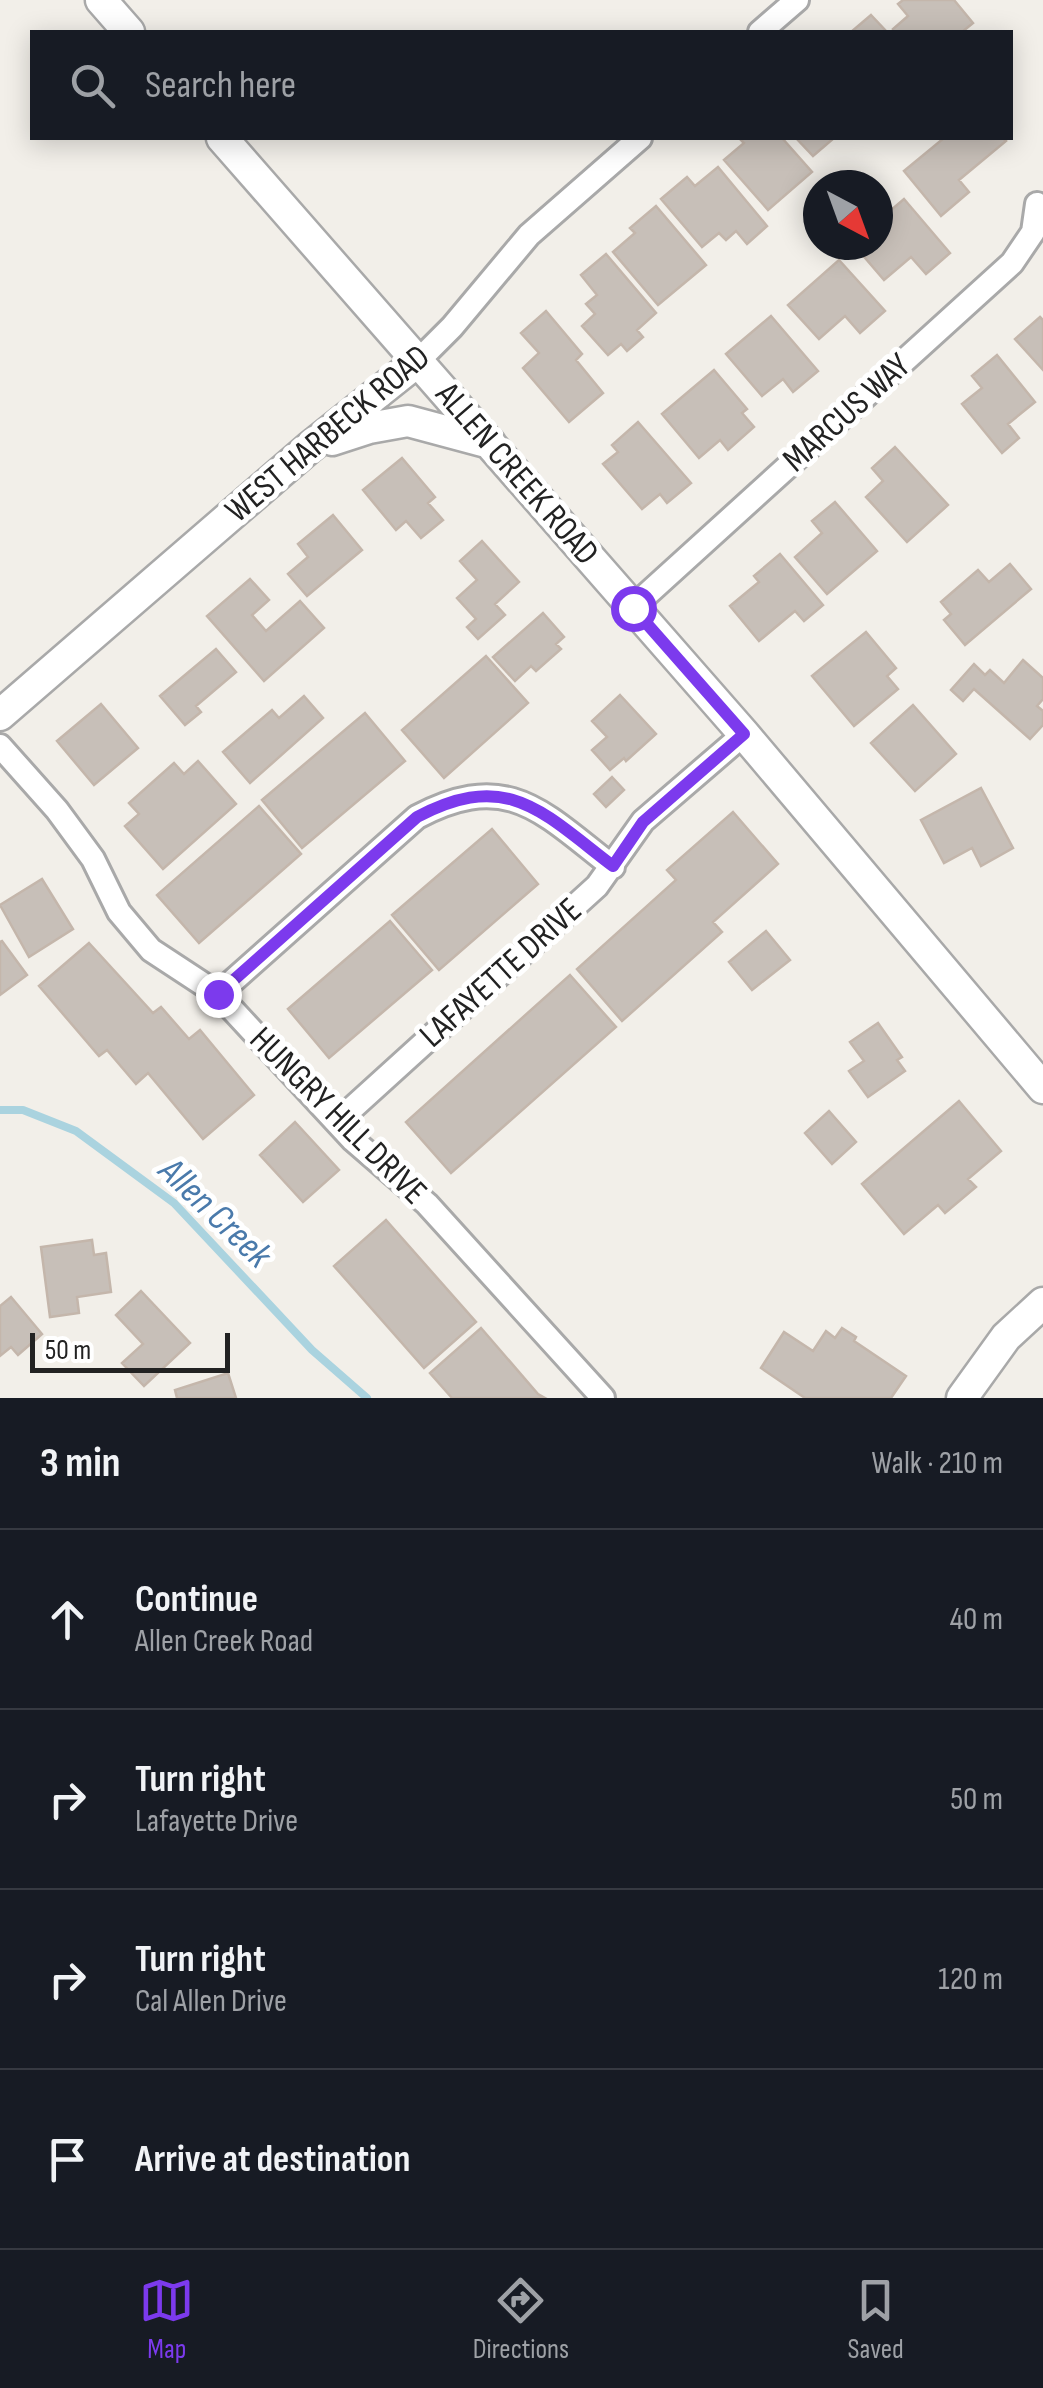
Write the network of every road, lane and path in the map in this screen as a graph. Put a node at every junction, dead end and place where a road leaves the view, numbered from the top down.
1 (101, 0) edge
2 (797, 0) edge
3 (127, 30) edge
4 (762, 30) edge
5 (224, 140) edge
6 (638, 140) edge
7 (1037, 204) dead end
8 (418, 360) junction
9 (490, 443) junction
10 (310, 447) junction
11 (633, 608) junction
12 (0, 715) edge
13 (744, 734) junction
14 (0, 746) edge
15 (613, 866) junction
16 (218, 994) junction
17 (1043, 1088) edge
18 (337, 1122) junction
19 (1043, 1303) edge
20 (603, 1398) edge
21 (962, 1398) edge

1 - 3 street
2 - 4 street
5 - 8 street, ALLEN CREEK ROAD
6 - 8 street, WEST HARBECK ROAD
7 - 11 street, MARCUS WAY
8 - 9 street, ALLEN CREEK ROAD
8 - 10 street, WEST HARBECK ROAD
9 - 10 street
9 - 11 street, ALLEN CREEK ROAD
10 - 12 street, WEST HARBECK ROAD
11 - 13 street, ALLEN CREEK ROAD
13 - 15 street, LAFAYETTE DRIVE
13 - 17 street, ALLEN CREEK ROAD
14 - 16 street, HUNGRY HILL DRIVE
15 - 16 street
15 - 18 street, LAFAYETTE DRIVE
16 - 18 street, HUNGRY HILL DRIVE
18 - 20 street, HUNGRY HILL DRIVE
19 - 21 street

